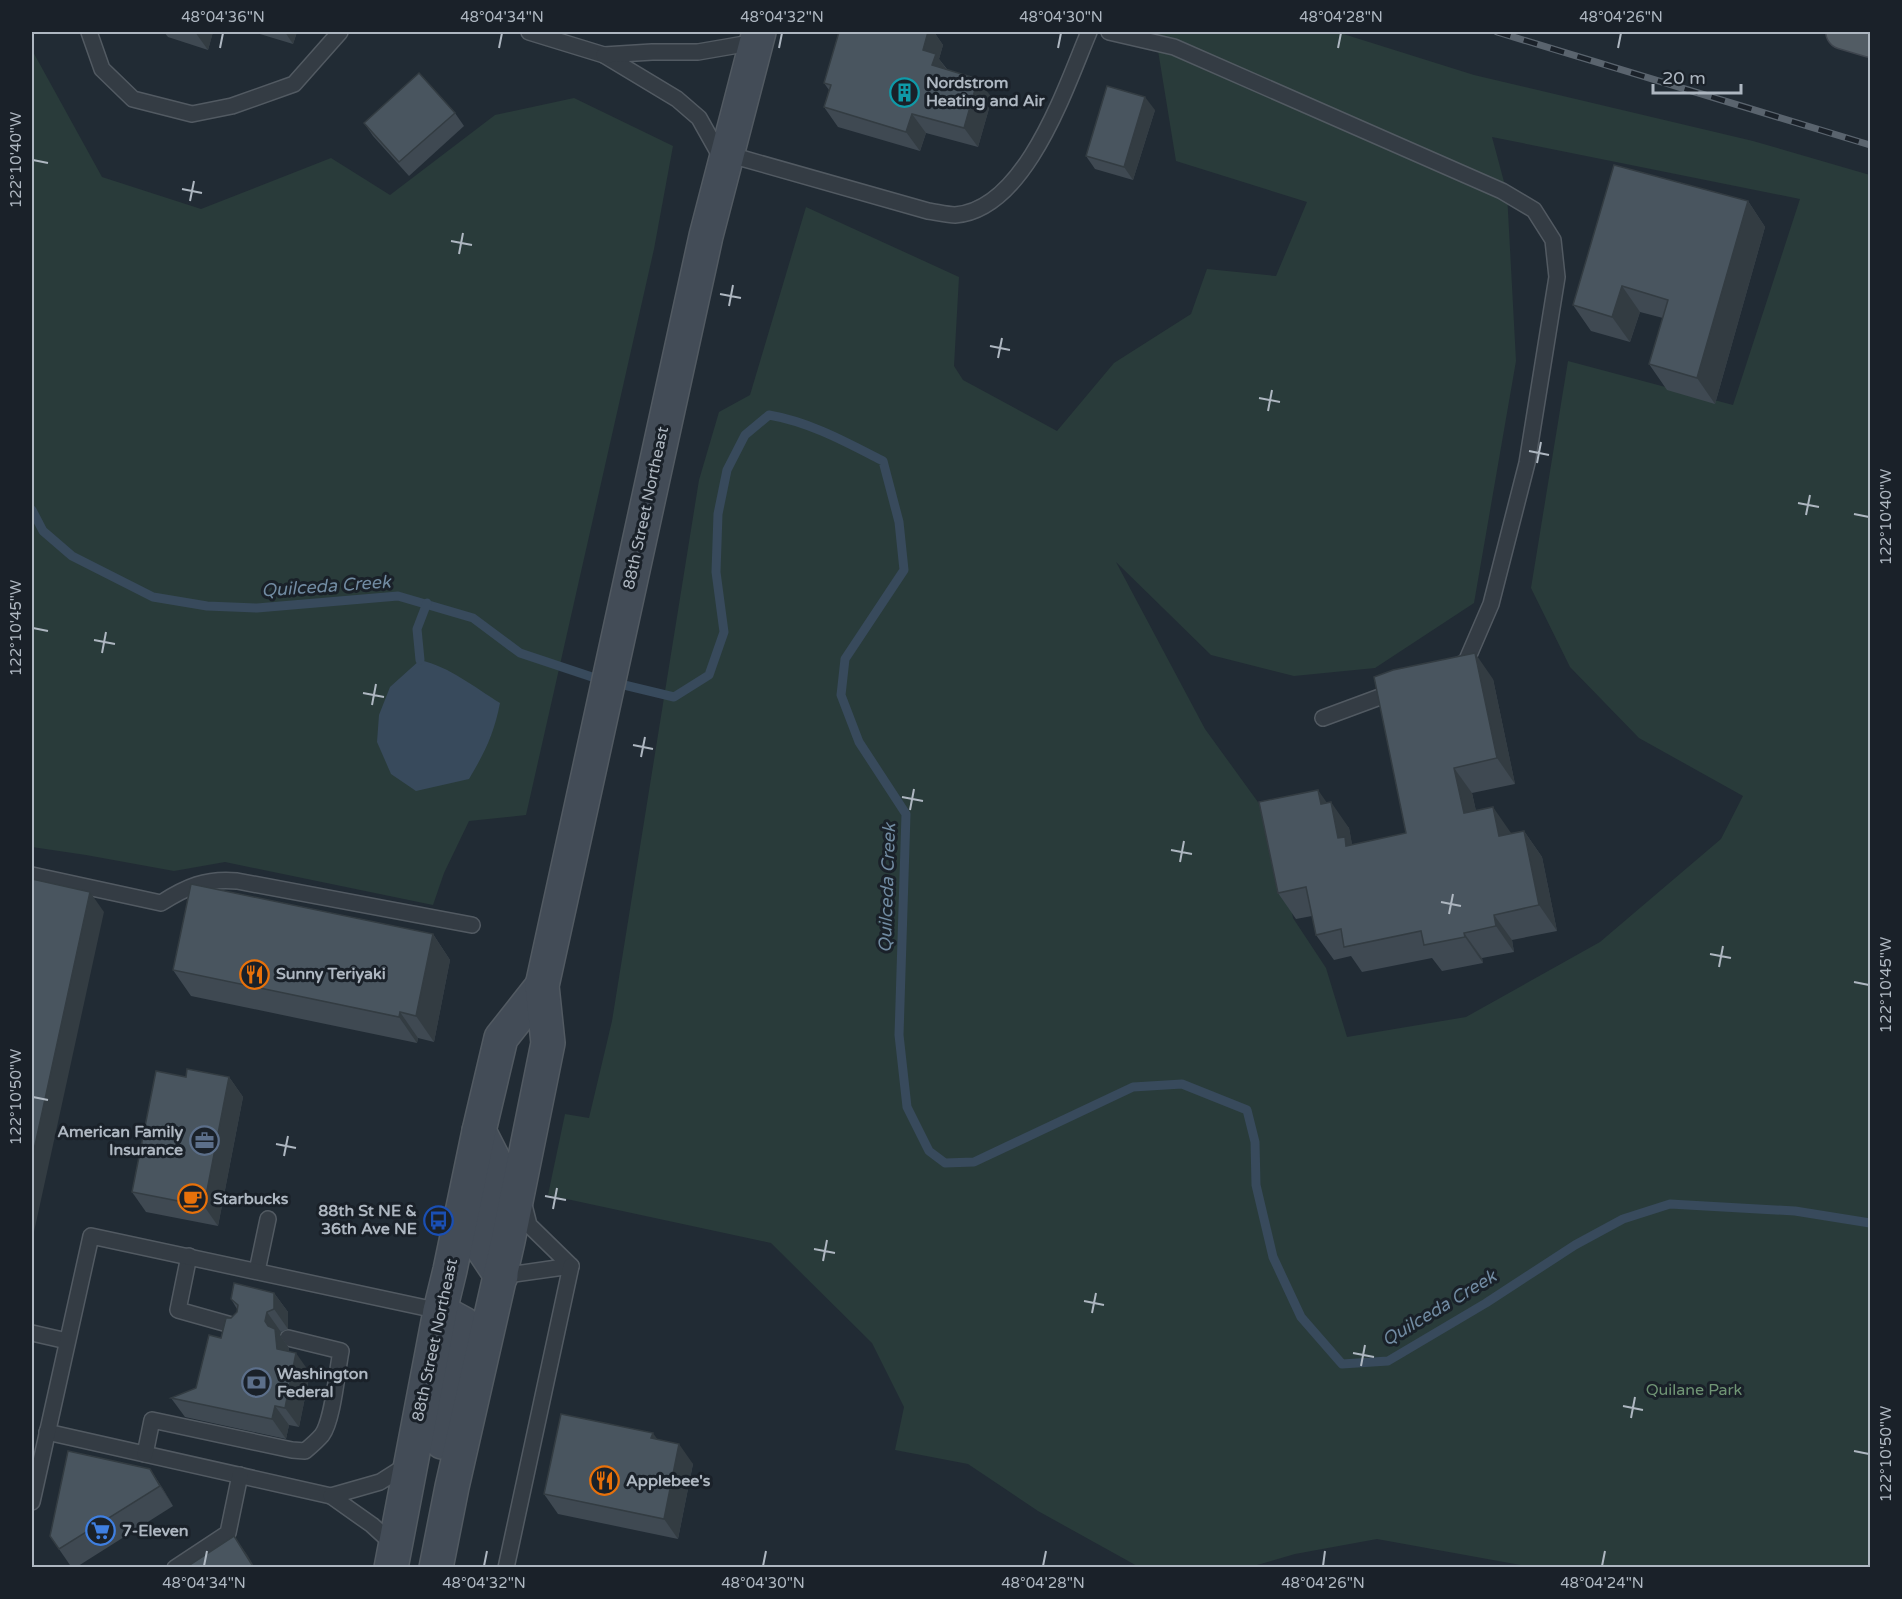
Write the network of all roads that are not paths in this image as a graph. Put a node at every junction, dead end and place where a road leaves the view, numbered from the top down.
1 (89, 32) edge
2 (340, 32) edge
3 (529, 32) edge
4 (1089, 32) edge
5 (1109, 32) edge
6 (1843, 32) edge
7 (758, 37) edge
8 (1870, 40) edge
9 (604, 55) junction
10 (726, 160) junction
11 (1447, 670) edge
12 (1407, 687) edge
13 (1323, 718) dead end
14 (32, 876) edge
15 (472, 925) dead end
16 (542, 986) junction
17 (478, 1131) junction
18 (519, 1184) junction
19 (268, 1219) dead end
20 (189, 1257) junction
21 (571, 1266) junction
22 (257, 1271) junction
23 (501, 1276) junction
24 (440, 1311) junction
25 (242, 1328) edge
26 (32, 1333) edge
27 (288, 1338) dead end
28 (67, 1341) junction
29 (47, 1432) junction
30 (145, 1454) junction
31 (410, 1463) junction
32 (240, 1475) junction
33 (452, 1487) junction
34 (331, 1496) junction
35 (32, 1502) edge
36 (393, 1557) edge
37 (175, 1568) edge
38 (436, 1568) edge
39 (506, 1568) edge

1 - 2 lane
3 - 9 lane
4 - 10 lane
5 - 11 lane
6 - 8 main road
7 - 9 lane
7 - 10 main road, 88th Street Northeast
9 - 10 lane
10 - 16 main road, 88th Street Northeast
12 - 13 lane
14 - 15 lane
16 - 17 main road, 88th Street Northeast
16 - 18 main road, 88th Street Northeast
17 - 23 main road
17 - 24 main road, 88th Street Northeast
18 - 21 lane
18 - 23 main road, 88th Street Northeast
19 - 22 lane
20 - 22 lane
20 - 25 lane
20 - 28 lane
21 - 23 lane
21 - 39 lane
22 - 24 lane
23 - 33 main road, 88th Street Northeast
24 - 31 main road, 88th Street Northeast
24 - 33 main road
26 - 28 lane
27 - 30 lane
28 - 29 lane
29 - 30 lane
29 - 35 lane
30 - 32 lane
31 - 34 lane
31 - 36 main road, 88th Street Northeast
32 - 34 lane
32 - 37 lane
33 - 38 main road, 88th Street Northeast
34 - 36 lane

